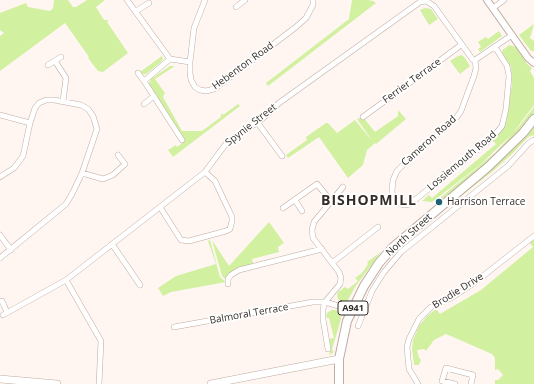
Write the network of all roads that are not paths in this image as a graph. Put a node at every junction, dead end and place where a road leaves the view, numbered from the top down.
1 (127, 0) edge
2 (204, 0) edge
3 (244, 0) edge
4 (313, 0) edge
5 (487, 0) edge
6 (504, 0) edge
7 (149, 3) dead end
8 (236, 7) dead end
9 (493, 8) junction
10 (136, 12) junction
11 (512, 35) junction
12 (462, 45) junction
13 (495, 47) junction
14 (61, 57) dead end
15 (170, 59) junction
16 (55, 60) junction
17 (475, 60) junction
18 (190, 62) junction
19 (534, 63) edge
20 (48, 65) dead end
21 (138, 73) dead end
22 (144, 81) junction
23 (154, 96) junction
24 (63, 101) junction
25 (144, 104) dead end
26 (0, 115) edge
27 (363, 117) dead end
28 (534, 119) edge
29 (257, 122) junction
30 (30, 123) junction
31 (182, 140) dead end
32 (534, 140) edge
33 (118, 155) dead end
34 (282, 156) dead end
35 (205, 172) junction
36 (82, 173) junction
37 (0, 177) edge
38 (343, 187) dead end
39 (393, 197) joint
40 (295, 200) junction
41 (331, 202) junction
42 (160, 207) junction
43 (283, 208) dead end
44 (302, 211) dead end
45 (378, 228) dead end
46 (0, 235) edge
47 (534, 236) edge
48 (112, 244) junction
49 (322, 248) junction
50 (11, 250) junction
51 (0, 258) edge
52 (332, 263) junction
53 (66, 280) junction
54 (228, 284) dead end
55 (140, 285) dead end
56 (2, 301) dead end
57 (325, 302) junction
58 (352, 310) junction
59 (358, 326) dead end
60 (174, 327) dead end
61 (328, 349) dead end
62 (339, 359) junction
63 (0, 379) edge
64 (58, 384) edge
65 (99, 384) edge
66 (211, 384) edge
67 (339, 384) edge
68 (418, 384) edge
69 (455, 384) edge
70 (471, 384) edge

1 - 10 street
2 - 18 street, Hebenton Road
3 - 8 street
4 - 18 street, Hebenton Road
5 - 9 street
6 - 9 street
7 - 10 street
9 - 11 street
10 - 15 street
11 - 13 street
11 - 19 street
12 - 17 street
12 - 27 street, Ferrier Terrace
12 - 29 street, Spynie Street
13 - 17 street
13 - 39 street, Lossiemouth Road
14 - 16 street
15 - 18 street
15 - 22 street
16 - 20 street
16 - 24 street
17 - 39 street, Cameron Road
21 - 22 street
22 - 23 street
23 - 25 street
23 - 31 street
24 - 30 street
24 - 36 street
26 - 30 street
28 - 58 main road, North Street / A941
29 - 34 street
29 - 35 street, Spynie Street
30 - 37 street
32 - 59 street
33 - 36 street
35 - 42 street, Spynie Street
35 - 42 street
36 - 50 street
38 - 41 street
40 - 41 street
40 - 43 street
40 - 44 street
41 - 49 street
42 - 48 street, Spynie Street
45 - 52 street
46 - 50 street
47 - 68 street, Brodie Drive
48 - 53 street, Spynie Street
48 - 55 street
49 - 52 street
49 - 54 street
50 - 51 street
52 - 57 street
53 - 56 street, Spynie Street
53 - 65 street
57 - 58 street, Balmoral Terrace
57 - 60 street, Balmoral Terrace
57 - 61 street
58 - 62 main road, North Street / A941
62 - 66 main road
62 - 67 main road, North Street / A941
63 - 64 main road
69 - 70 street

